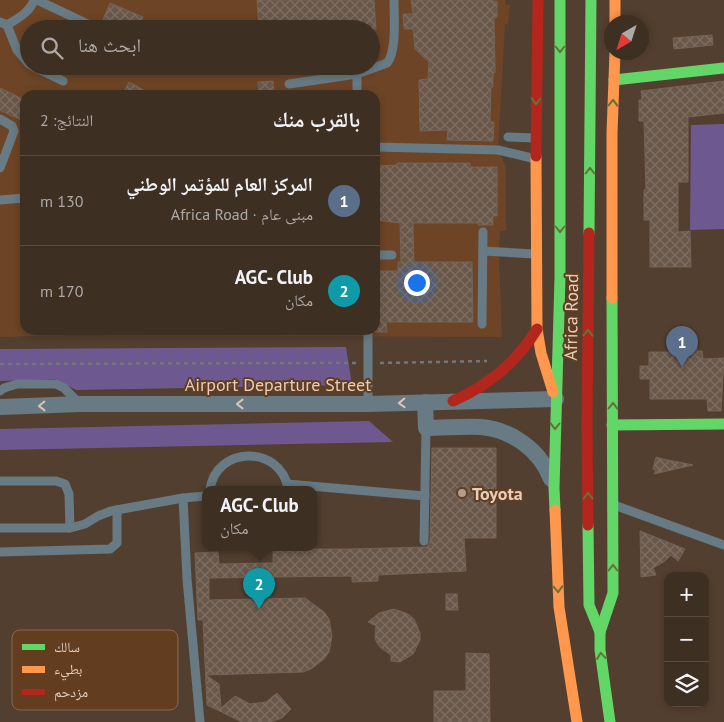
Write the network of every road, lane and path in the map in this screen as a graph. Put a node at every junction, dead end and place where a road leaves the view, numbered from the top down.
1 (35, 0) edge
2 (394, 0) edge
3 (538, 0) edge
4 (560, 0) edge
5 (591, 0) edge
6 (615, 0) edge
7 (615, 15) edge
8 (79, 20) edge
9 (4, 24) edge
10 (20, 54) edge
11 (614, 60) edge
12 (380, 67) edge
13 (724, 68) edge
14 (51, 75) edge
15 (349, 75) edge
16 (356, 75) edge
17 (614, 80) junction
18 (64, 81) dead end
19 (289, 84) dead end
20 (356, 90) edge
21 (0, 119) edge
22 (508, 137) dead end
23 (536, 138) junction
24 (380, 147) edge
25 (536, 159) junction
26 (0, 168) edge
27 (20, 198) edge
28 (0, 200) edge
29 (483, 232) dead end
30 (483, 251) junction
31 (535, 254) junction
32 (380, 255) edge
33 (392, 255) dead end
34 (482, 324) dead end
35 (537, 329) junction
36 (368, 335) edge
37 (516, 360) junction
38 (368, 363) junction
39 (0, 364) edge
40 (0, 392) edge
41 (573, 399) junction
42 (453, 401) junction
43 (426, 402) junction
44 (81, 404) junction
45 (368, 404) junction
46 (0, 407) edge
47 (724, 424) edge
48 (612, 425) junction
49 (426, 428) junction
50 (0, 481) edge
51 (211, 486) edge
52 (287, 486) edge
53 (554, 488) junction
54 (317, 489) edge
55 (202, 496) edge
56 (425, 496) junction
57 (183, 498) junction
58 (613, 505) junction
59 (117, 510) junction
60 (0, 528) edge
61 (70, 528) junction
62 (424, 542) dead end
63 (724, 545) edge
64 (0, 552) edge
65 (600, 632) junction
66 (200, 722) edge
67 (577, 722) edge
68 (610, 722) edge

1 - 8 lane
1 - 9 lane
2 - 12 lane
3 -> 23 main road, Africa Road
4 -> 41 main road, Africa Road
41 -> 5 main road, Africa Road
6 - 7 main road
9 - 10 lane
11 - 17 main road, Africa Road
13 - 17 main road
14 - 18 lane
15 - 19 lane
16 - 20 lane
48 -> 17 main road, Africa Road
21 - 26 lane
22 - 23 lane
23 - 25 main road, Africa Road
24 - 25 lane
25 - 31 main road, Africa Road
27 - 28 lane
29 - 30 lane
30 - 31 lane
30 - 34 lane
31 - 35 main road, Africa Road
32 - 33 lane
35 - 37 main road
35 - 41 main road, Africa Road
36 - 38 lane
37 - 38 path
37 - 42 main road
38 - 39 path
38 - 45 lane
40 - 44 lane
41 - 42 street, Airport Departure Street
41 -> 53 main road, Africa Road
65 -> 41 main road, Africa Road
42 - 43 street, Airport Departure Street
43 -> 45 street, Airport Departure Street
43 - 49 street
45 -> 44 street, Airport Departure Street
44 -> 46 street, Airport Departure Street
47 - 48 main road
48 - 58 main road, Africa Road
49 - 53 street
49 - 56 lane
50 - 61 lane
51 - 52 lane
53 -> 67 main road, Africa Road
54 - 56 lane
55 - 57 lane
56 - 62 lane
57 - 59 lane
57 - 66 lane
58 - 63 lane
65 -> 58 main road, Africa Road
59 - 61 lane
59 - 64 lane
60 - 61 lane
68 -> 65 main road, Africa Road

